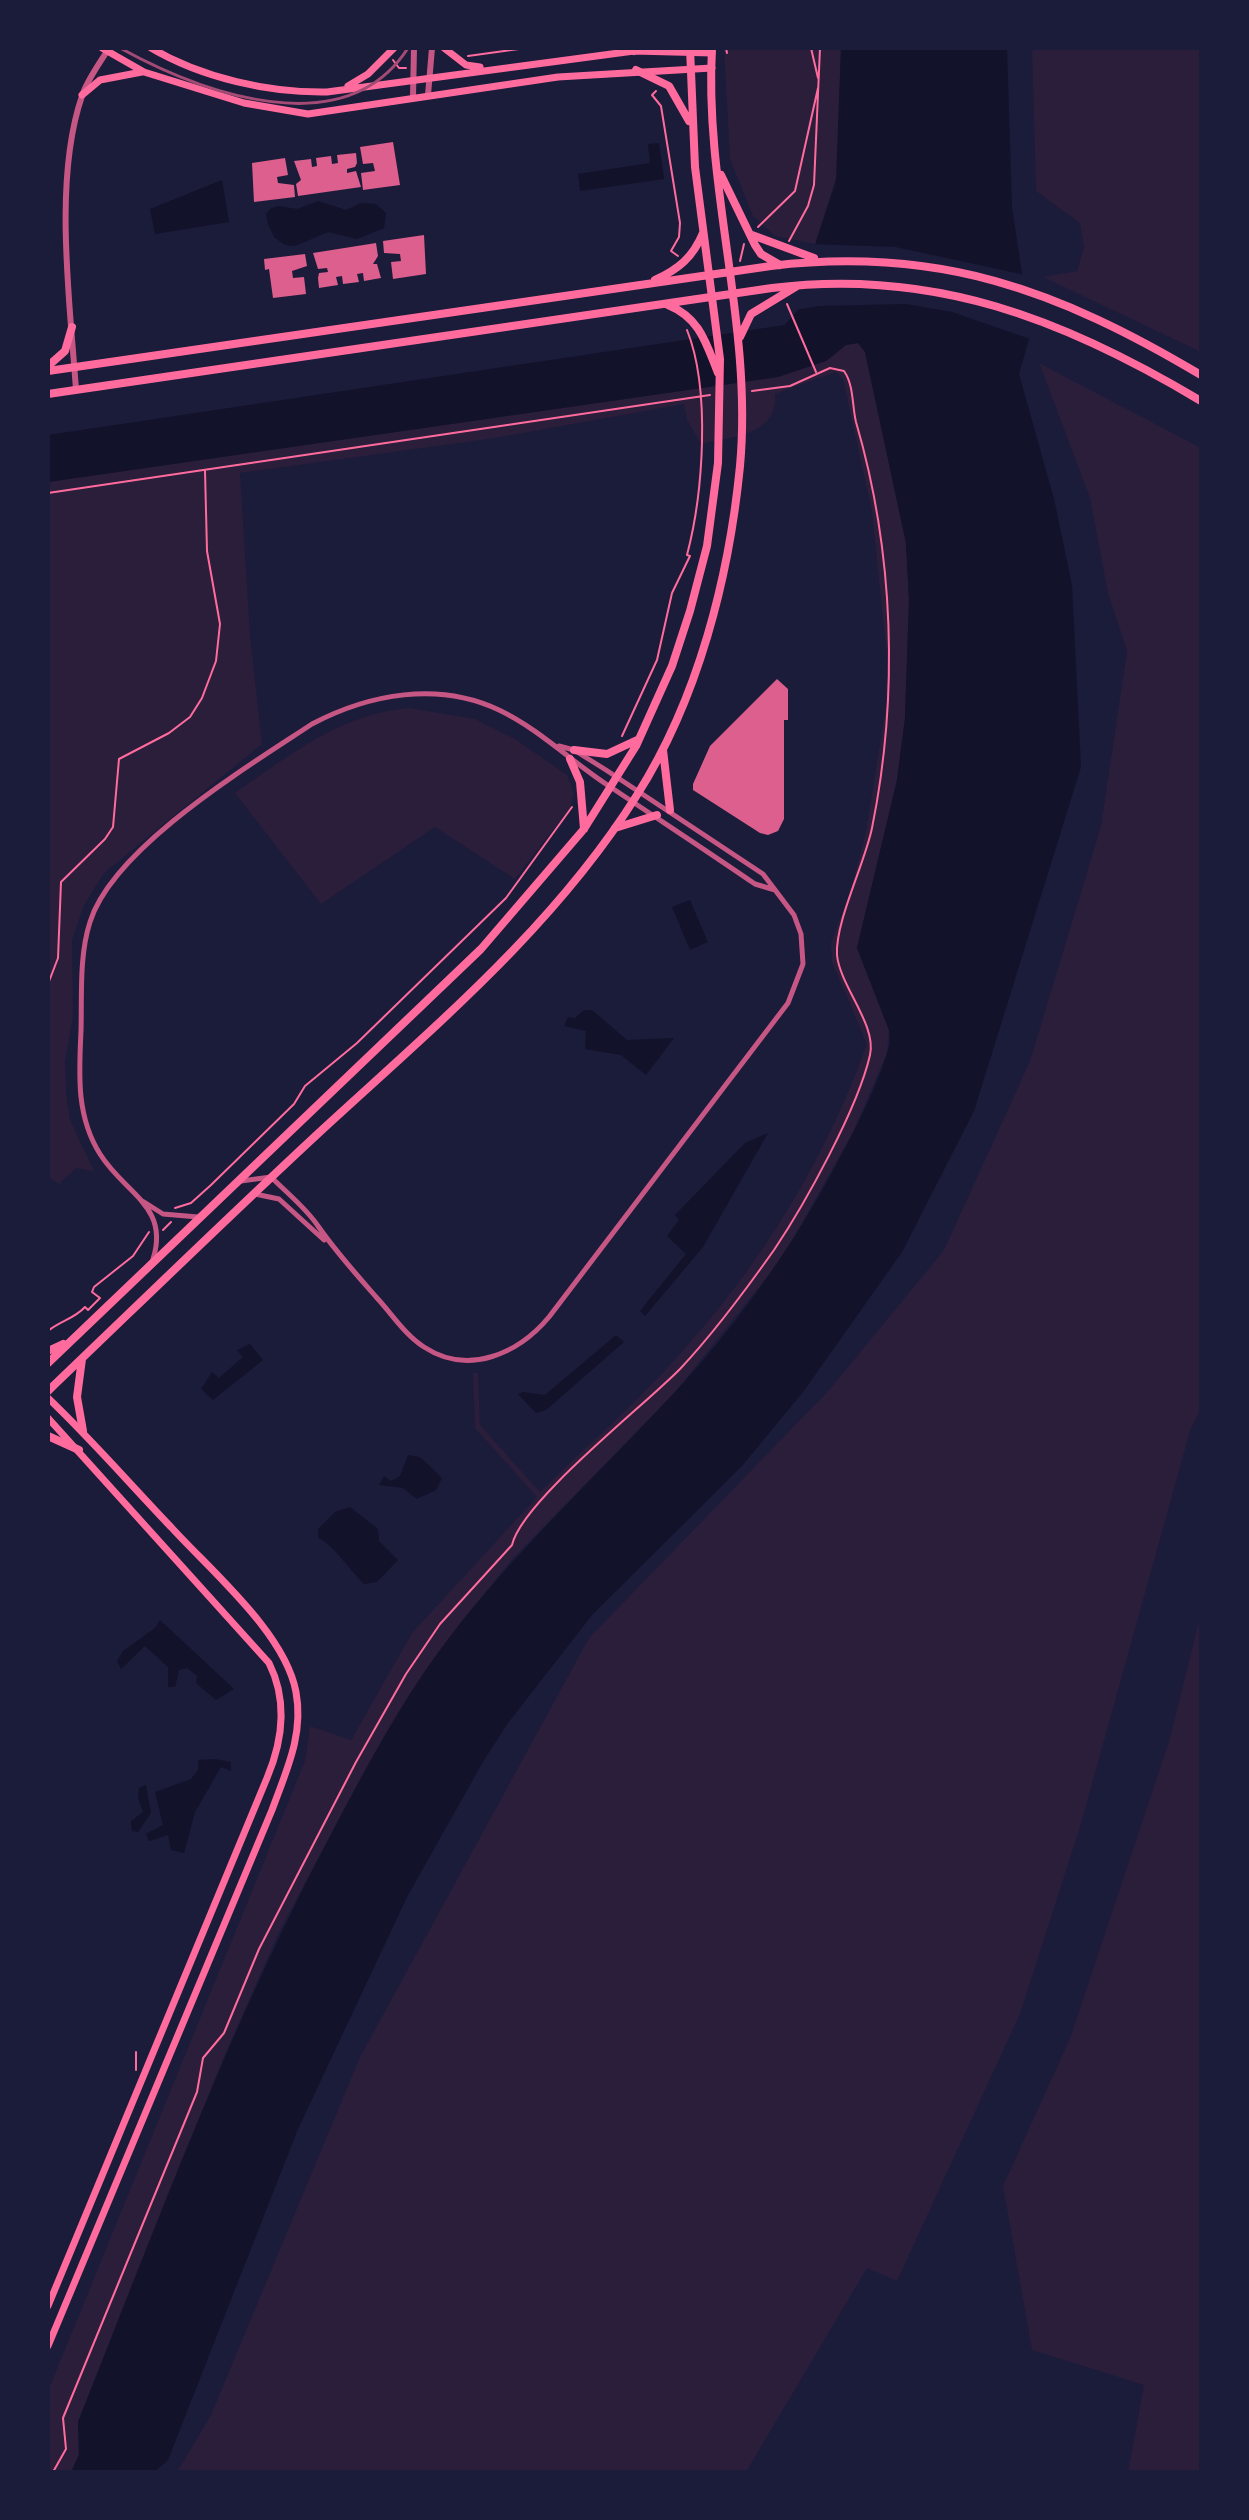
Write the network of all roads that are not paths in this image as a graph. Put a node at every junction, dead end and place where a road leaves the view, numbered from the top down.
1 (151, 48) edge
2 (394, 48) edge
3 (414, 48) edge
4 (432, 48) edge
5 (444, 48) edge
6 (106, 49) edge
7 (637, 49) edge
8 (690, 50) edge
9 (712, 51) edge
10 (490, 68) junction
11 (690, 68) junction
12 (712, 68) junction
13 (636, 70) junction
14 (144, 72) junction
15 (429, 76) junction
16 (413, 78) junction
17 (343, 90) junction
18 (82, 95) junction
19 (428, 95) junction
20 (413, 97) junction
21 (691, 126) junction
22 (717, 167) junction
23 (703, 233) junction
24 (752, 235) junction
25 (826, 261) junction
26 (776, 265) junction
27 (730, 273) junction
28 (710, 276) junction
29 (647, 284) junction
30 (801, 284) junction
31 (733, 293) junction
32 (714, 296) junction
33 (668, 305) junction
34 (72, 327) junction
35 (740, 338) junction
36 (74, 368) junction
37 (48, 369) edge
38 (1201, 375) edge
39 (720, 378) junction
40 (76, 390) junction
41 (48, 394) edge
42 (1201, 401) edge
43 (639, 738) junction
44 (663, 745) junction
45 (572, 754) junction
46 (616, 777) junction
47 (610, 787) junction
48 (640, 792) junction
49 (633, 801) junction
50 (670, 810) junction
51 (657, 815) junction
52 (584, 829) junction
53 (613, 829) junction
54 (775, 890) junction
55 (271, 1177) junction
56 (236, 1182) junction
57 (253, 1194) junction
58 (143, 1202) junction
59 (205, 1215) junction
60 (328, 1243) junction
61 (151, 1264) junction
62 (70, 1340) junction
63 (48, 1351) edge
64 (83, 1358) junction
65 (48, 1363) edge
66 (48, 1391) edge
67 (48, 1398) edge
68 (48, 1418) edge
69 (83, 1431) junction
70 (48, 1436) edge
71 (79, 1450) junction
72 (48, 2306) edge
73 (48, 2346) edge

1 - 17 main road
2 - 17 main road
3 - 16 street
4 - 15 street
5 - 10 main road
6 - 14 main road
6 - 18 street
7 - 8 main road
7 - 10 main road
8 - 9 main road
8 - 11 main road
9 - 12 main road
10 - 15 main road
11 - 12 main road
11 - 13 main road
11 - 21 main road
12 - 22 main road
13 - 19 main road
13 - 21 main road
14 - 18 main road
14 - 20 main road
15 - 16 main road
15 - 19 street
16 - 17 main road
16 - 20 street
18 - 34 street
19 - 20 main road
21 - 23 main road
22 - 24 main road
22 - 27 main road
23 - 28 main road
23 - 29 main road
24 - 25 main road
24 - 26 main road
25 - 26 main road
25 - 38 main road
26 - 27 main road
27 - 28 main road
27 - 31 main road
28 - 29 main road
28 - 32 main road
29 - 36 main road
30 - 31 main road
30 - 35 main road
30 - 42 main road
31 - 32 main road
31 - 35 main road
32 - 33 main road
32 - 39 main road
33 - 39 main road
33 - 40 main road
34 - 36 street
34 - 37 main road
35 - 44 main road
36 - 37 main road
36 - 40 street
39 - 43 main road
40 - 41 main road
43 - 45 main road
43 - 46 main road
44 - 48 main road
44 - 50 main road
45 - 46 street
45 - 47 street
45 - 52 main road
45 - 58 street
46 - 47 main road
46 - 48 street
47 - 49 street
47 - 52 main road
48 - 49 main road
48 - 50 street
49 - 51 street
49 - 53 main road
50 - 54 street
51 - 53 main road
51 - 54 street
52 - 56 main road
53 - 55 main road
54 - 60 street
55 - 56 street
55 - 57 main road
55 - 60 street
56 - 59 main road
57 - 60 street
57 - 64 main road
58 - 59 street
58 - 61 street
59 - 61 main road
61 - 62 main road
62 - 63 main road
62 - 65 main road
64 - 66 main road
64 - 69 main road
67 - 69 main road
68 - 71 main road
69 - 73 main road
70 - 71 main road
71 - 72 main road

